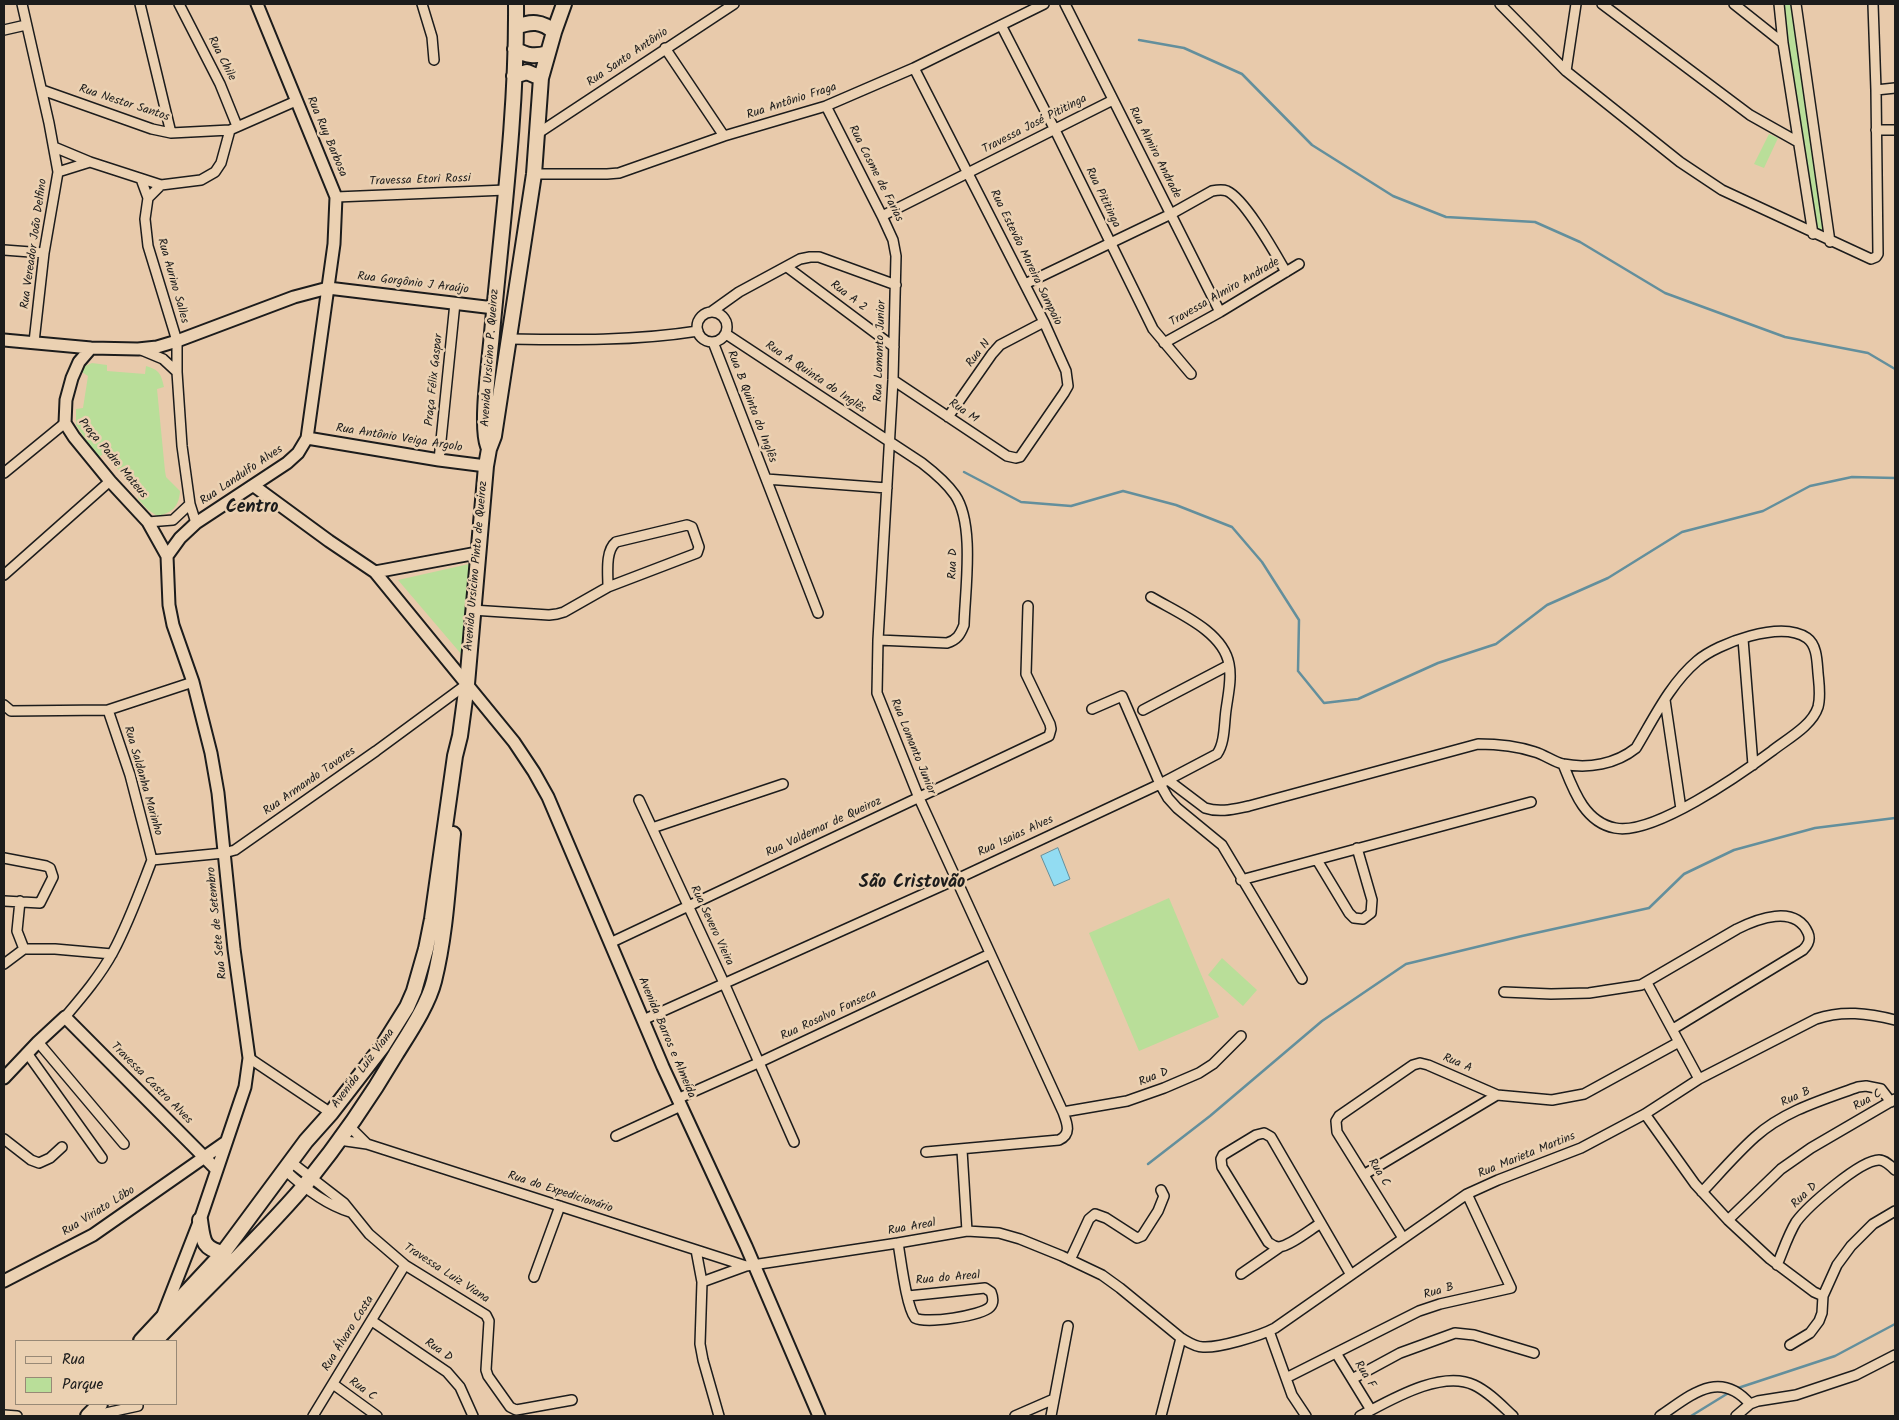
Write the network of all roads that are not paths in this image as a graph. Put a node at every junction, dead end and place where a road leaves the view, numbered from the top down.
1 (22, 4) edge
2 (140, 4) edge
3 (179, 4) edge
4 (257, 4) edge
5 (422, 4) edge
6 (516, 4) edge
7 (564, 4) edge
8 (734, 4) edge
9 (1044, 4) edge
10 (1065, 4) edge
11 (1500, 4) edge
12 (1576, 4) edge
13 (1602, 4) edge
14 (1734, 4) edge
15 (1779, 4) edge
16 (1796, 4) edge
17 (1873, 4) edge
18 (26, 25) junction
19 (1001, 25) junction
20 (516, 27) junction
21 (4, 30) edge
22 (551, 42) junction
23 (1783, 43) junction
24 (665, 48) junction
25 (515, 49) junction
26 (434, 60) dead end
27 (914, 68) junction
28 (1566, 71) junction
29 (514, 76) junction
30 (541, 78) junction
31 (1895, 88) edge
32 (42, 90) junction
33 (1876, 90) junction
34 (296, 100) junction
35 (1113, 100) junction
36 (826, 106) junction
37 (234, 128) junction
38 (1055, 130) junction
39 (1876, 130) junction
40 (1895, 130) edge
41 (171, 133) junction
42 (537, 134) junction
43 (724, 136) junction
44 (1798, 142) junction
45 (54, 148) junction
46 (90, 162) junction
47 (58, 172) junction
48 (969, 173) junction
49 (534, 174) junction
50 (141, 178) junction
51 (161, 185) junction
52 (506, 190) junction
53 (336, 197) junction
54 (148, 198) junction
55 (1171, 214) junction
56 (882, 216) junction
57 (1813, 234) junction
58 (1830, 242) junction
59 (1110, 243) junction
60 (4, 250) edge
61 (44, 253) junction
62 (896, 256) joint
63 (1299, 264) dead end
64 (787, 267) junction
65 (1286, 272) junction
66 (1025, 284) junction
67 (896, 285) junction
68 (328, 288) junction
69 (455, 303) junction
70 (494, 308) junction
71 (711, 312) junction
72 (1220, 312) junction
73 (1044, 322) junction
74 (698, 331) junction
75 (726, 334) junction
76 (509, 339) junction
77 (4, 340) edge
78 (177, 341) junction
79 (34, 342) junction
80 (713, 342) junction
81 (1164, 343) junction
82 (894, 347) junction
83 (91, 348) junction
84 (138, 349) junction
85 (177, 372) junction
86 (1191, 374) dead end
87 (894, 380) junction
88 (948, 417) junction
89 (65, 423) junction
90 (307, 438) junction
91 (890, 444) junction
92 (489, 449) junction
93 (1020, 457) joint
94 (439, 460) junction
95 (486, 466) junction
96 (4, 473) edge
97 (766, 479) junction
98 (110, 481) junction
99 (254, 486) junction
100 (887, 488) junction
101 (190, 504) junction
102 (148, 522) junction
103 (196, 523) junction
104 (477, 553) junction
105 (167, 556) junction
106 (375, 572) junction
107 (4, 574) edge
108 (608, 587) junction
109 (1151, 597) dead end
110 (1028, 606) dead end
111 (472, 610) junction
112 (818, 614) dead end
113 (1743, 639) junction
114 (878, 640) junction
115 (1229, 665) junction
116 (193, 682) junction
117 (467, 684) junction
118 (1665, 700) junction
119 (6, 709) edge
120 (1092, 709) dead end
121 (108, 710) junction
122 (1143, 710) dead end
123 (460, 736) junction
124 (1563, 764) junction
125 (1753, 765) junction
126 (1164, 782) junction
127 (782, 784) dead end
128 (919, 798) junction
129 (638, 800) dead end
130 (1531, 802) dead end
131 (1681, 809) junction
132 (652, 828) junction
133 (1357, 848) junction
134 (224, 853) junction
135 (4, 858) edge
136 (152, 860) junction
137 (1317, 860) junction
138 (957, 878) junction
139 (1241, 880) junction
140 (4, 901) edge
141 (20, 901) junction
142 (688, 905) junction
143 (610, 942) junction
144 (24, 949) junction
145 (112, 954) junction
146 (990, 954) junction
147 (4, 964) edge
148 (419, 976) junction
149 (1302, 979) dead end
150 (434, 980) junction
151 (724, 983) junction
152 (1647, 983) junction
153 (1504, 992) dead end
154 (65, 1017) junction
155 (643, 1020) junction
156 (1895, 1020) edge
157 (1673, 1029) junction
158 (1241, 1036) dead end
159 (38, 1042) junction
160 (1678, 1042) junction
161 (27, 1053) junction
162 (249, 1058) junction
163 (758, 1063) junction
164 (4, 1078) edge
165 (1699, 1079) junction
166 (1497, 1094) junction
167 (1893, 1100) edge
168 (679, 1102) junction
169 (331, 1112) junction
170 (1063, 1112) junction
171 (1645, 1114) junction
172 (1336, 1121) joint
173 (349, 1126) junction
174 (616, 1136) dead end
175 (4, 1139) edge
176 (339, 1140) junction
177 (226, 1142) junction
178 (794, 1142) dead end
179 (124, 1144) dead end
180 (367, 1144) junction
181 (62, 1147) dead end
182 (962, 1150) junction
183 (926, 1152) dead end
184 (102, 1158) dead end
185 (204, 1158) junction
186 (288, 1166) junction
187 (217, 1170) junction
188 (1895, 1170) edge
189 (1364, 1174) junction
190 (307, 1182) junction
191 (1161, 1190) dead end
192 (1702, 1192) junction
193 (1467, 1194) junction
194 (560, 1206) junction
195 (1895, 1211) edge
196 (200, 1220) junction
197 (1728, 1220) junction
198 (1320, 1223) junction
199 (967, 1231) junction
200 (1403, 1238) junction
201 (898, 1243) junction
202 (1280, 1247) junction
203 (696, 1250) junction
204 (222, 1253) junction
205 (1070, 1260) junction
206 (406, 1265) junction
207 (1777, 1265) junction
208 (750, 1266) junction
209 (1241, 1274) dead end
210 (1351, 1274) junction
211 (534, 1277) dead end
212 (4, 1281) edge
213 (702, 1282) junction
214 (908, 1296) junction
215 (1823, 1296) junction
216 (163, 1317) junction
217 (372, 1321) junction
218 (1068, 1326) dead end
219 (1269, 1331) junction
220 (1181, 1338) junction
221 (142, 1340) edge
222 (157, 1340) edge
223 (1790, 1345) dead end
224 (1336, 1353) junction
225 (1534, 1353) dead end
226 (1895, 1354) edge
227 (1286, 1378) junction
228 (1352, 1379) junction
229 (332, 1384) junction
230 (1054, 1399) junction
231 (572, 1400) dead end
232 (1750, 1404) junction
233 (87, 1405) edge
234 (99, 1405) edge
235 (138, 1405) edge
236 (1371, 1410) junction
237 (4, 1414) edge
238 (18, 1416) edge
239 (80, 1416) edge
240 (90, 1416) edge
241 (137, 1416) edge
242 (313, 1416) edge
243 (377, 1416) edge
244 (473, 1416) edge
245 (719, 1416) edge
246 (819, 1416) edge
247 (1015, 1416) edge
248 (1051, 1416) edge
249 (1162, 1416) edge
250 (1306, 1416) edge
251 (1360, 1416) edge
252 (1513, 1416) edge
253 (1660, 1416) edge
254 (1736, 1416) edge

1 - 18 street, Rua Vereador João Delfino
2 - 41 street
3 - 37 street, Rua Chile
4 - 34 street, Rua Ruy Barbosa
5 - 26 street
6 - 20 main road, Avenida Ursicino P. Queiroz
7 - 22 main road, Avenida Ursicino P. Queiroz
8 - 24 street, Rua Santo Antônio
9 - 19 street, Rua Antônio Fraga
10 - 35 street, Rua Almiro Andrade
11 - 28 street
12 - 28 street
13 - 44 street
14 - 23 street
15 - 23 street
16 - 58 street
17 - 33 street
18 - 21 street
18 - 32 street, Rua Vereador João Delfino
19 - 27 street, Rua Antônio Fraga
19 - 38 street, Rua Pititinga
20 - 22 main road
20 - 25 main road, Avenida Ursicino P. Queiroz
22 - 25 main road
22 - 30 main road, Avenida Ursicino P. Queiroz
23 - 44 street
24 - 42 street, Rua Santo Antônio
24 - 43 street
25 - 29 main road, Avenida Ursicino P. Queiroz
27 - 36 street, Rua Antônio Fraga
27 - 48 street, Rua Estevão Moreira Sampaio
28 - 57 street
29 - 30 main road
29 - 52 main road, Avenida Ursicino P. Queiroz
30 - 42 main road, Avenida Ursicino P. Queiroz
31 - 33 street
32 - 41 street, Rua Nestor Santos
32 - 45 street, Rua Vereador João Delfino
33 - 39 street
34 - 37 street
34 - 53 street, Rua Ruy Barbosa
35 - 38 street, Travessa José Pititinga
35 - 55 street, Rua Almiro Andrade
36 - 43 street, Rua Antônio Fraga
36 - 56 street, Rua Cosme de Farias
37 - 41 street, Rua Nestor Santos
37 - 51 street
38 - 48 street, Travessa José Pititinga
38 - 59 street, Rua Pititinga
39 - 40 street
39 - 58 street
42 - 49 main road, Avenida Ursicino P. Queiroz
43 - 49 street, Rua Antônio Fraga
44 - 57 street
45 - 46 street
45 - 47 street, Rua Vereador João Delfino
46 - 47 street
46 - 50 street
47 - 61 street, Rua Vereador João Delfino
48 - 56 street, Travessa José Pititinga
48 - 66 street, Rua Estevão Moreira Sampaio
49 - 76 main road, Avenida Ursicino P. Queiroz
50 - 51 street
50 - 54 street, Rua Aurino Salles
51 - 54 street
52 - 53 street, Travessa Etori Rossi
52 - 70 main road, Avenida Ursicino P. Queiroz
53 - 68 street, Rua Ruy Barbosa
54 - 78 street, Rua Aurino Salles
55 - 59 street
55 - 65 street
55 - 72 street, Rua Almiro Andrade
56 - 62 street, Rua Cosme de Farias
57 - 58 street
59 - 66 street
59 - 81 street, Rua Pititinga
60 - 61 street
61 - 79 street, Rua Vereador João Delfino
62 - 67 street, Rua Lomanto Junior
63 - 65 street, Travessa Almiro Andrade
64 - 67 street
64 - 71 street
64 - 82 street, Rua A 2
65 - 72 street, Travessa Almiro Andrade
66 - 73 street, Rua Estevão Moreira Sampaio
67 - 82 street, Rua Lomanto Junior
68 - 69 street, Rua Gorgônio J Araújo
68 - 78 street
68 - 90 street, Rua Landulfo Alves
69 - 70 street, Rua Gorgônio J Araújo
69 - 94 street, Praça Félix Gaspar
70 - 92 main road, Avenida Ursicino P. Queiroz
71 - 74 street
71 - 75 street
72 - 81 street, Travessa Almiro Andrade
73 - 88 street, Rua N
73 - 93 street, Rua Estevão Moreira Sampaio
74 - 76 street
74 - 80 street
75 - 80 street
75 - 91 street, Rua A Quinta do Inglês
76 - 92 main road, Avenida Ursicino P. Queiroz
77 - 79 street
78 - 84 street
78 - 85 street
79 - 83 street
80 - 97 street, Rua B Quinta do Inglês
81 - 86 street, Rua Pititinga
82 - 87 street, Rua Lomanto Junior
83 - 84 street
83 - 89 street, Praça Padre Mateus
84 - 85 street
85 - 101 street
87 - 88 street, Rua M
87 - 91 street, Rua Lomanto Junior
88 - 93 street, Rua M
89 - 96 street
89 - 98 street, Praça Padre Mateus
90 - 94 street, Rua Antônio Veiga Argolo
90 - 99 street, Rua Landulfo Alves
91 - 100 street, Rua Lomanto Junior
91 - 114 street, Rua D
92 - 95 main road, Avenida Ursicino Pinto de Queiroz
94 - 95 street, Rua Antônio Veiga Argolo
95 - 104 main road, Avenida Ursicino Pinto de Queiroz
97 - 100 street, Rua B Quinta do Inglês
97 - 112 street
98 - 102 street, Praça Padre Mateus
98 - 107 street
99 - 103 street, Rua Landulfo Alves
99 - 106 street, Avenida Barros e Almeida
100 - 114 street, Rua Lomanto Junior
101 - 102 street
101 - 103 street
102 - 105 street, Rua Sete de Setembro
103 - 105 street, Rua Landulfo Alves
104 - 106 street
104 - 111 main road, Avenida Ursicino Pinto de Queiroz
105 - 116 street, Rua Sete de Setembro
106 - 117 street, Avenida Barros e Almeida
108 - 108 street
108 - 111 street
109 - 115 street, Rua Isaias Alves
110 - 128 street, Rua Valdemar de Queiroz
111 - 117 main road, Avenida Ursicino Pinto de Queiroz
113 - 118 street
113 - 125 street
113 - 125 street
114 - 128 street, Rua Lomanto Junior
115 - 122 street
115 - 126 street, Rua Isaias Alves
116 - 121 street
116 - 134 street, Rua Sete de Setembro
117 - 123 main road, Avenida Luiz Viana
117 - 134 street, Rua Armando Tavares
117 - 143 street, Avenida Barros e Almeida
118 - 124 street
118 - 131 street
119 - 121 street
120 - 126 street
121 - 136 street, Rua Saldanha Marinho
123 - 148 main road, Avenida Luiz Viana
123 - 150 main road, Avenida Luiz Viana
124 - 126 street
124 - 131 street
125 - 131 street
126 - 138 street, Rua Isaias Alves
126 - 139 street
127 - 132 street
128 - 138 street, Rua Lomanto Junior
128 - 142 street, Rua Valdemar de Queiroz
129 - 132 street, Rua Severo Vieira
130 - 133 street
132 - 142 street, Rua Severo Vieira
133 - 137 street
133 - 137 street
134 - 136 street, Rua Armando Tavares
134 - 162 street, Rua Sete de Setembro
135 - 141 street
136 - 145 street
137 - 139 street
138 - 146 street, Rua Lomanto Junior
138 - 151 street, Rua Isaias Alves
139 - 149 street
140 - 141 street
141 - 144 street
142 - 143 street, Rua Valdemar de Queiroz
142 - 151 street, Rua Severo Vieira
143 - 155 street, Avenida Barros e Almeida
144 - 145 street
144 - 147 street
145 - 154 street
146 - 163 street, Rua Rosalvo Fonseca
146 - 170 street, Rua Lomanto Junior
148 - 150 main road
148 - 169 main road, Avenida Luiz Viana
150 - 173 main road, Avenida Luiz Viana
151 - 155 street, Rua Isaias Alves
151 - 163 street, Rua Severo Vieira
152 - 153 street
152 - 157 street
152 - 157 street
154 - 159 street
154 - 185 street, Travessa Castro Alves
155 - 168 street, Avenida Barros e Almeida
156 - 165 street, Rua Marieta Martins
157 - 160 street
158 - 170 street, Rua D
159 - 161 street
159 - 179 street
160 - 165 street
160 - 166 street, Rua A
161 - 164 street
161 - 184 street
162 - 169 street
162 - 177 street, Rua Sete de Setembro
163 - 168 street, Rua Rosalvo Fonseca
163 - 178 street, Rua Severo Vieira
165 - 171 street, Rua Marieta Martins
166 - 172 street, Rua A
166 - 189 street
167 - 192 street, Rua B
167 - 197 street, Rua C
168 - 174 street, Rua Rosalvo Fonseca
168 - 208 street, Avenida Barros e Almeida
169 - 186 main road, Avenida Luiz Viana
170 - 182 street, Rua Lomanto Junior
171 - 192 street
171 - 193 street, Rua Marieta Martins
172 - 189 street, Rua C
173 - 176 main road, Avenida Luiz Viana
173 - 180 street, Rua do Expedicionário
175 - 181 street
176 - 180 street, Rua do Expedicionário
176 - 190 main road, Avenida Luiz Viana
177 - 185 street, Rua Viriato Lôbo
177 - 187 street, Rua Sete de Setembro
180 - 194 street, Rua do Expedicionário
182 - 183 street
182 - 199 street
185 - 187 street, Travessa Castro Alves
185 - 212 street, Rua Viriato Lôbo
186 - 190 street, Travessa Luiz Viana
186 - 204 main road, Avenida Luiz Viana
187 - 196 street, Rua Sete de Setembro
188 - 207 street, Rua D
189 - 200 street, Rua C
190 - 206 street, Travessa Luiz Viana
190 - 222 main road, Avenida Luiz Viana
191 - 205 street
192 - 197 street
193 - 200 street, Rua Marieta Martins
193 - 224 street, Rua B
194 - 203 street, Rua do Expedicionário
194 - 211 street
195 - 215 street
196 - 204 main road
196 - 216 street, Rua Sete de Setembro
197 - 207 street
198 - 202 street
198 - 202 street
198 - 210 street
199 - 201 street, Rua Areal
199 - 205 street, Rua Areal
200 - 210 street, Rua Marieta Martins
201 - 208 street, Rua Areal
201 - 214 street, Rua do Areal
202 - 209 street
203 - 208 street, Rua do Expedicionário
203 - 213 street
204 - 216 main road, Avenida Luiz Viana
205 - 220 street, Rua Areal
206 - 217 street, Rua Álvaro Costa
206 - 231 street, Travessa Luiz Viana
207 - 215 street
208 - 213 street
208 - 246 street, Avenida Barros e Almeida
210 - 219 street, Rua Marieta Martins
213 - 245 street
214 - 214 street, Rua do Areal
215 - 223 street
216 - 221 main road, Avenida Luiz Viana
217 - 229 street, Rua Álvaro Costa
217 - 244 street, Rua D
218 - 230 street
219 - 220 street, Rua Marieta Martins
219 - 227 street
220 - 249 street
224 - 227 street, Rua B
224 - 228 street, Rua F
225 - 228 street
226 - 232 street
227 - 250 street
228 - 236 street, Rua F
229 - 242 street, Rua Álvaro Costa
229 - 243 street, Rua C
230 - 247 street
230 - 248 street
232 - 253 street
232 - 254 street
233 - 239 main road
234 - 240 main road
235 - 240 street
235 - 241 street
236 - 251 street
236 - 252 street
237 - 238 street

